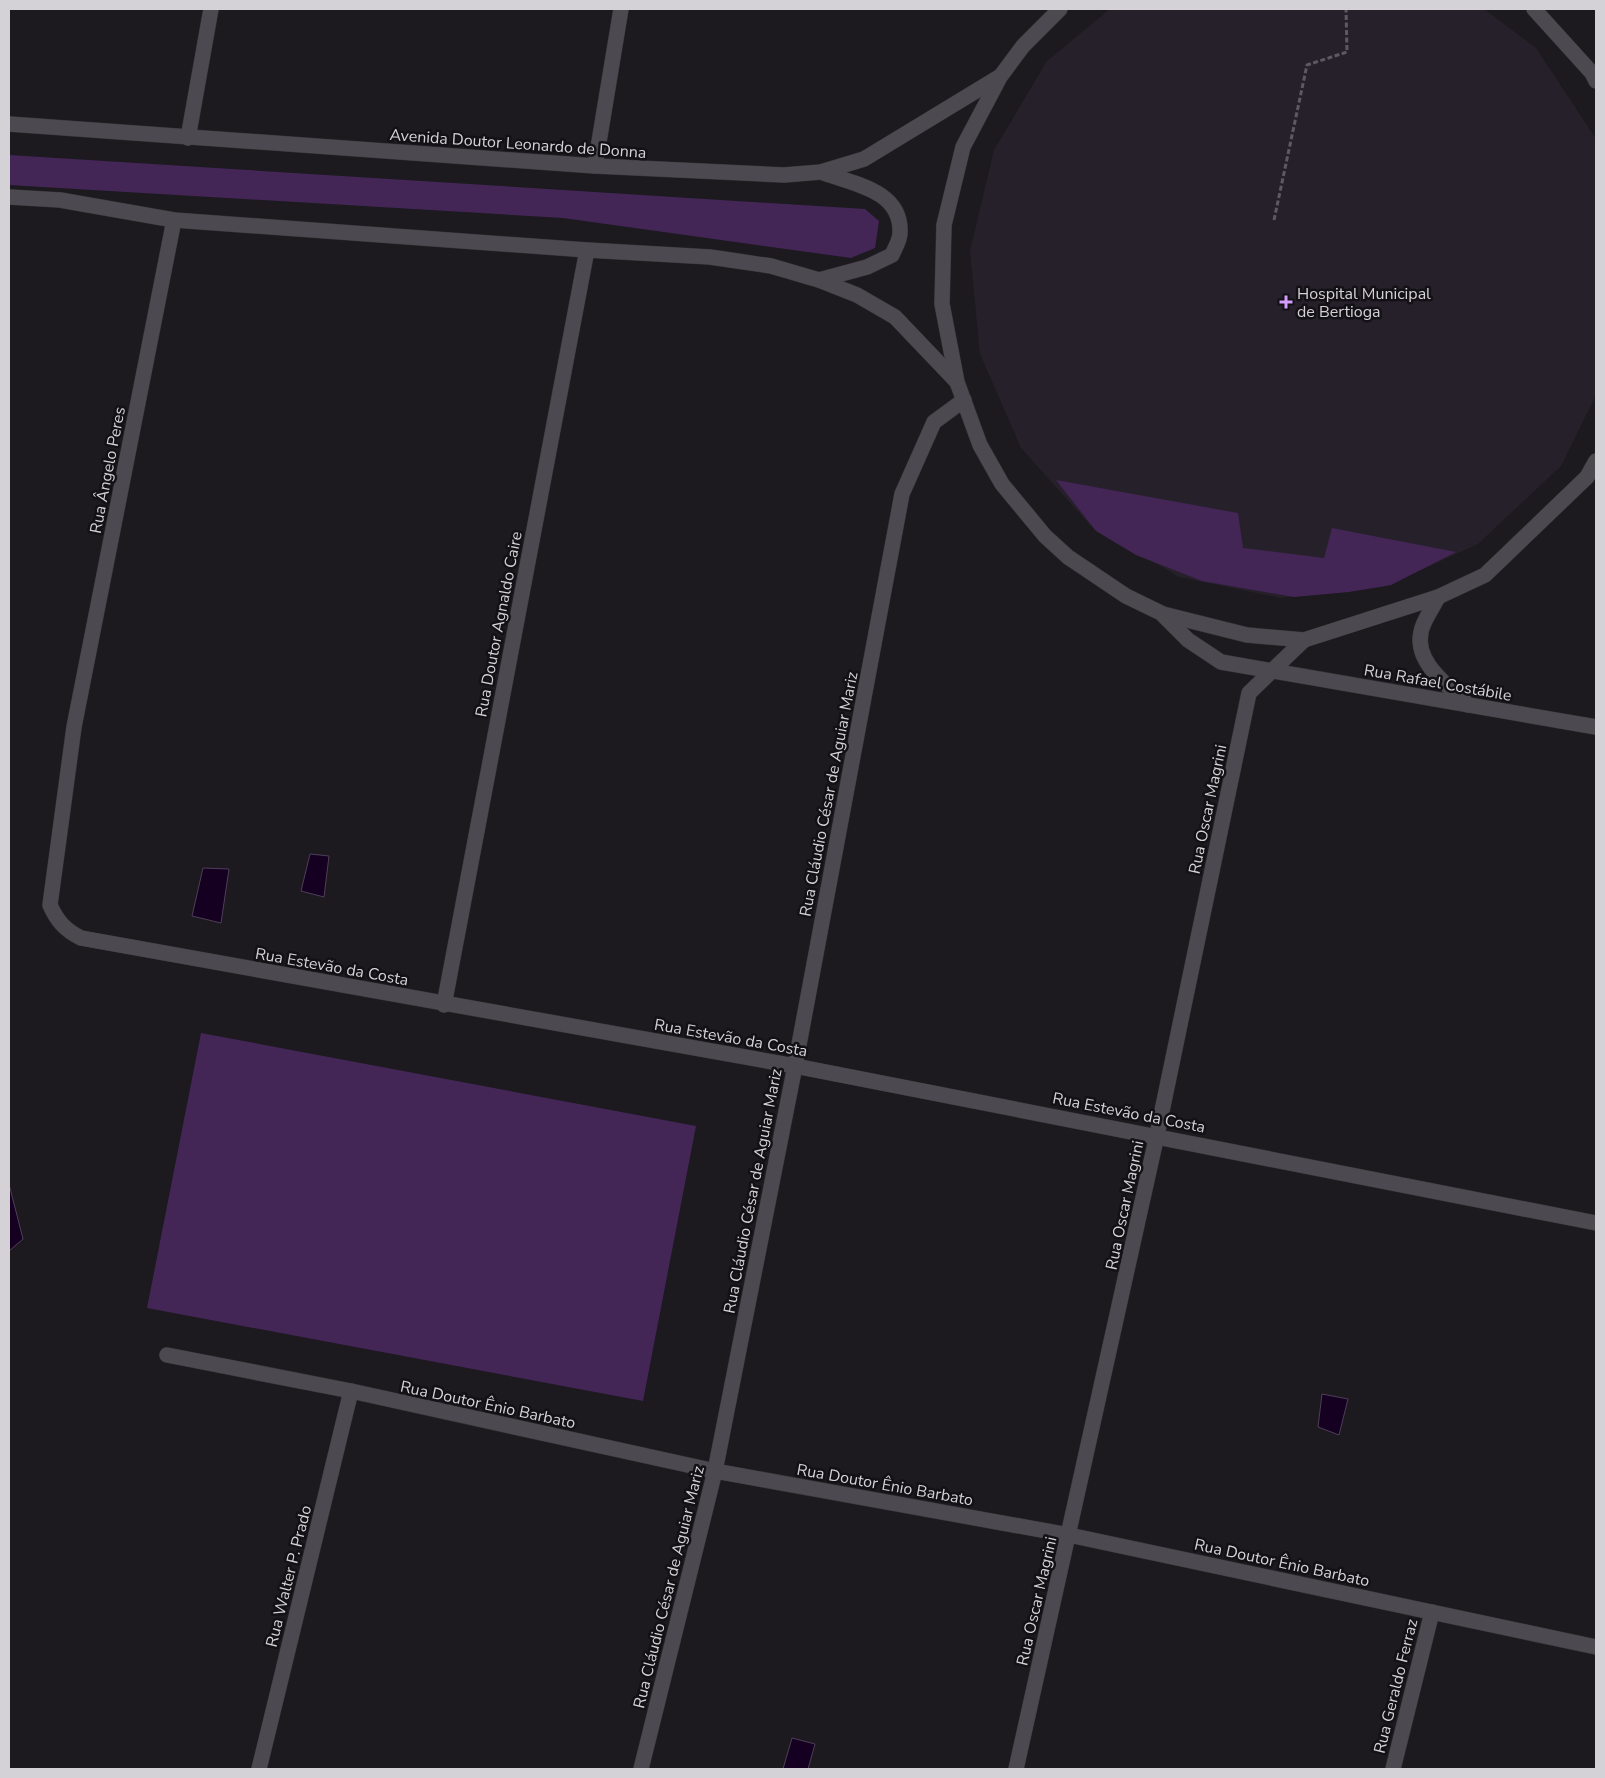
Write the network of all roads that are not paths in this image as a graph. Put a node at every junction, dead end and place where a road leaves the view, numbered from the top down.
1 (211, 9) edge
2 (621, 9) edge
3 (1534, 9) edge
4 (1052, 12) edge
5 (1000, 76) junction
6 (1596, 81) edge
7 (9, 124) edge
8 (188, 138) junction
9 (595, 166) junction
10 (821, 172) junction
11 (9, 198) edge
12 (174, 220) junction
13 (588, 250) junction
14 (819, 280) junction
15 (957, 382) junction
16 (964, 400) junction
17 (1596, 461) edge
18 (1438, 597) junction
19 (1163, 614) junction
20 (1304, 640) junction
21 (1274, 671) junction
22 (1468, 705) junction
23 (74, 727) joint
24 (1596, 727) edge
25 (444, 1005) junction
26 (795, 1066) junction
27 (1157, 1135) junction
28 (1596, 1223) edge
29 (167, 1355) dead end
30 (351, 1391) junction
31 (715, 1472) junction
32 (1070, 1535) junction
33 (1432, 1612) junction
34 (1596, 1647) edge
35 (259, 1769) edge
36 (641, 1769) edge
37 (1016, 1769) edge
38 (1393, 1769) edge

1 - 8 street
2 - 9 street
3 - 6 street
4 - 5 street
5 - 10 street, Avenida Doutor Leonardo de Donna
5 - 15 street
7 - 8 street, Avenida Doutor Leonardo de Donna
8 - 9 street, Avenida Doutor Leonardo de Donna
9 - 10 street, Avenida Doutor Leonardo de Donna
10 - 14 street
11 - 12 street
12 - 13 street
12 - 23 street, Rua Ângelo Peres
13 - 14 street
13 - 25 street, Rua Doutor Agnaldo Caire
14 - 15 street
15 - 16 street
16 - 19 street
16 - 26 street, Rua Cláudio César de Aguiar Mariz
17 - 18 street
18 - 20 street
18 - 22 street
19 - 20 street
19 - 21 street, Rua Rafael Costábile
20 - 21 street, Rua Oscar Magrini
21 - 22 street, Rua Rafael Costábile
21 - 27 street, Rua Oscar Magrini
22 - 24 street, Rua Rafael Costábile
23 - 25 street, Rua Estevão da Costa
25 - 26 street, Rua Estevão da Costa
26 - 27 street, Rua Estevão da Costa
26 - 31 street, Rua Cláudio César de Aguiar Mariz
27 - 28 street, Rua Estevão da Costa
27 - 32 street, Rua Oscar Magrini
29 - 30 street, Rua Doutor Ênio Barbato
30 - 31 street, Rua Doutor Ênio Barbato
30 - 35 street, Rua Walter P. Prado
31 - 32 street, Rua Doutor Ênio Barbato
31 - 36 street, Rua Cláudio César de Aguiar Mariz
32 - 33 street, Rua Doutor Ênio Barbato
32 - 37 street, Rua Oscar Magrini
33 - 34 street, Rua Doutor Ênio Barbato
33 - 38 street, Rua Geraldo Ferraz

